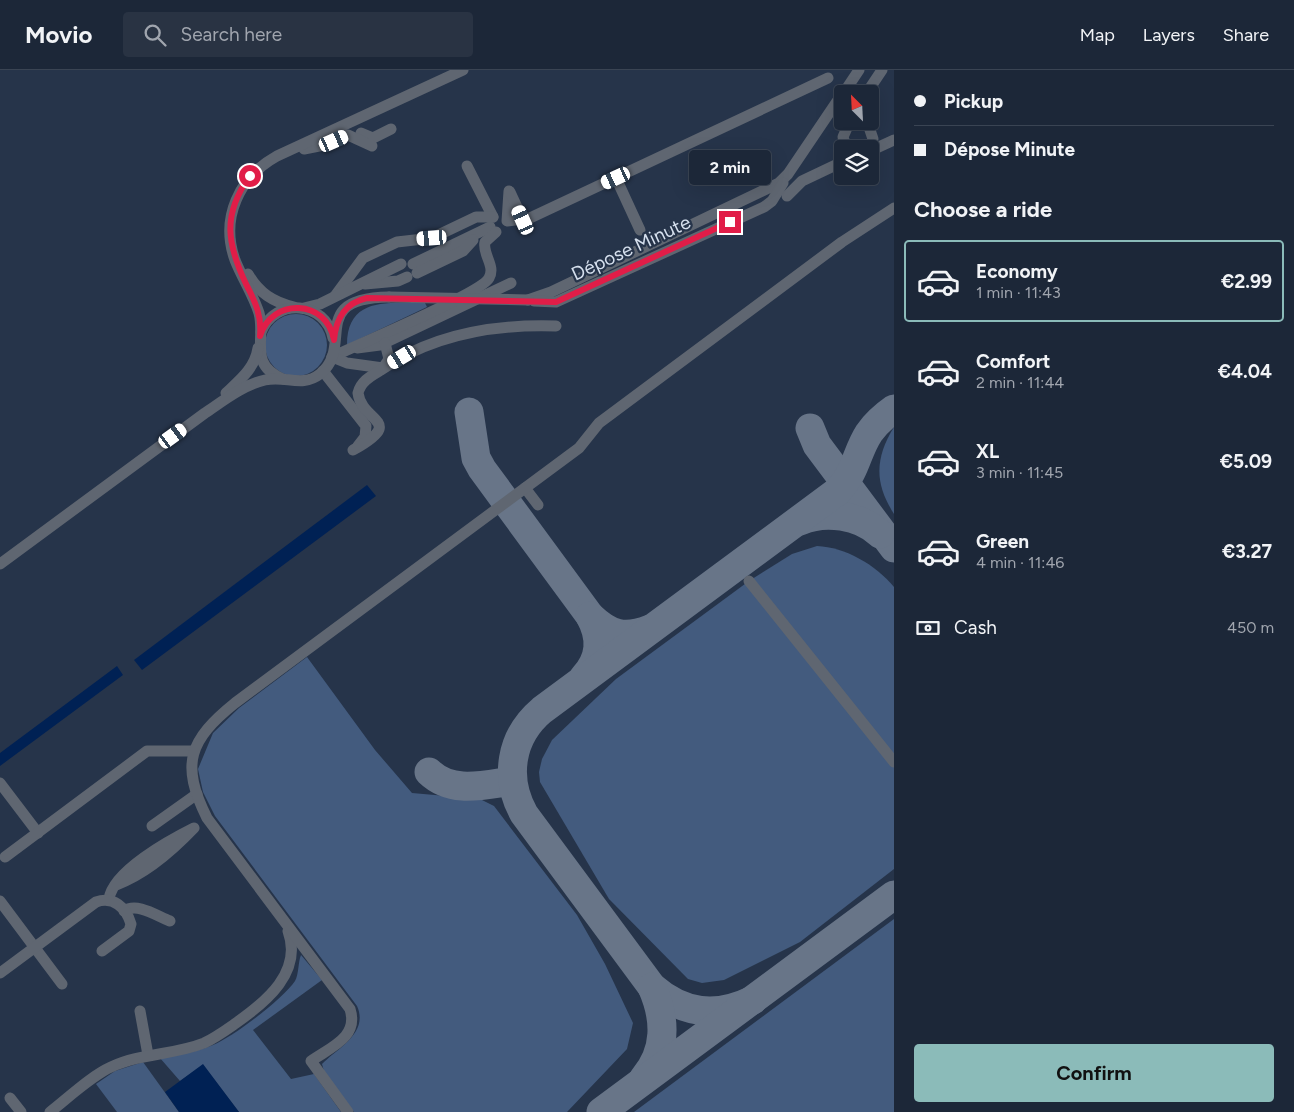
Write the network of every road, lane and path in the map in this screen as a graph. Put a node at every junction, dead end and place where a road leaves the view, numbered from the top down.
1 (463, 70) edge
2 (859, 70) edge
3 (882, 70) edge
4 (828, 78) dead end
5 (849, 85) edge
6 (873, 85) edge
7 (834, 107) edge
8 (391, 129) dead end
9 (894, 134) edge
10 (345, 136) junction
11 (894, 140) edge
12 (879, 143) edge
13 (879, 145) edge
14 (372, 146) dead end
15 (295, 149) junction
16 (467, 166) dead end
17 (834, 166) edge
18 (616, 178) junction
19 (787, 196) dead end
20 (894, 208) edge
21 (523, 220) junction
22 (507, 221) junction
23 (493, 225) junction
24 (640, 230) dead end
25 (511, 283) dead end
26 (335, 296) junction
27 (299, 307) junction
28 (556, 326) dead end
29 (334, 340) junction
30 (259, 341) junction
31 (385, 343) junction
32 (350, 348) junction
33 (332, 357) junction
34 (383, 368) junction
35 (323, 371) junction
36 (284, 380) junction
37 (205, 413) junction
38 (525, 488) junction
39 (538, 504) dead end
40 (0, 564) edge
41 (749, 581) dead end
42 (194, 752) junction
43 (894, 762) edge
44 (0, 783) edge
45 (197, 794) junction
46 (207, 818) junction
47 (152, 826) dead end
48 (38, 833) junction
49 (5, 856) dead end
50 (109, 899) junction
51 (0, 902) edge
52 (124, 911) junction
53 (170, 921) dead end
54 (286, 925) junction
55 (35, 947) junction
56 (102, 951) dead end
57 (0, 973) edge
58 (62, 984) dead end
59 (140, 1011) dead end
60 (148, 1055) junction
61 (10, 1098) dead end
62 (21, 1112) edge
63 (50, 1112) edge
64 (348, 1112) edge

1 - 15 street
2 - 5 street
3 - 6 street
4 - 18 street
7 - 29 street, bridge
8 - 10 street
9 - 12 street
10 - 14 street
10 - 15 street
11 - 13 street
15 - 27 street
15 - 30 street
16 - 23 street
17 - 19 street
18 - 21 street
18 - 24 street
20 - 38 street
21 - 22 street
21 - 22 street
22 - 23 street
23 - 26 street
23 - 26 street
23 - 32 street
25 - 31 street
26 - 27 street
27 - 29 street
27 - 30 street
28 - 34 street
29 - 33 street
30 - 36 street
30 - 37 street
31 - 32 street
31 - 34 street
32 - 33 street
33 - 34 street
33 - 35 street
34 - 35 street
35 - 36 street
36 - 37 street
37 - 40 street
38 - 39 street
38 - 42 street
41 - 43 street
42 - 45 street
42 - 48 street
44 - 48 street
45 - 46 street
45 - 47 street
46 - 50 street
46 - 54 street
48 - 49 street
50 - 52 street
50 - 55 street
51 - 55 street
52 - 53 street
52 - 56 street
54 - 60 street
54 - 64 street
55 - 57 street
55 - 58 street
59 - 60 street
60 - 63 street
61 - 62 street

